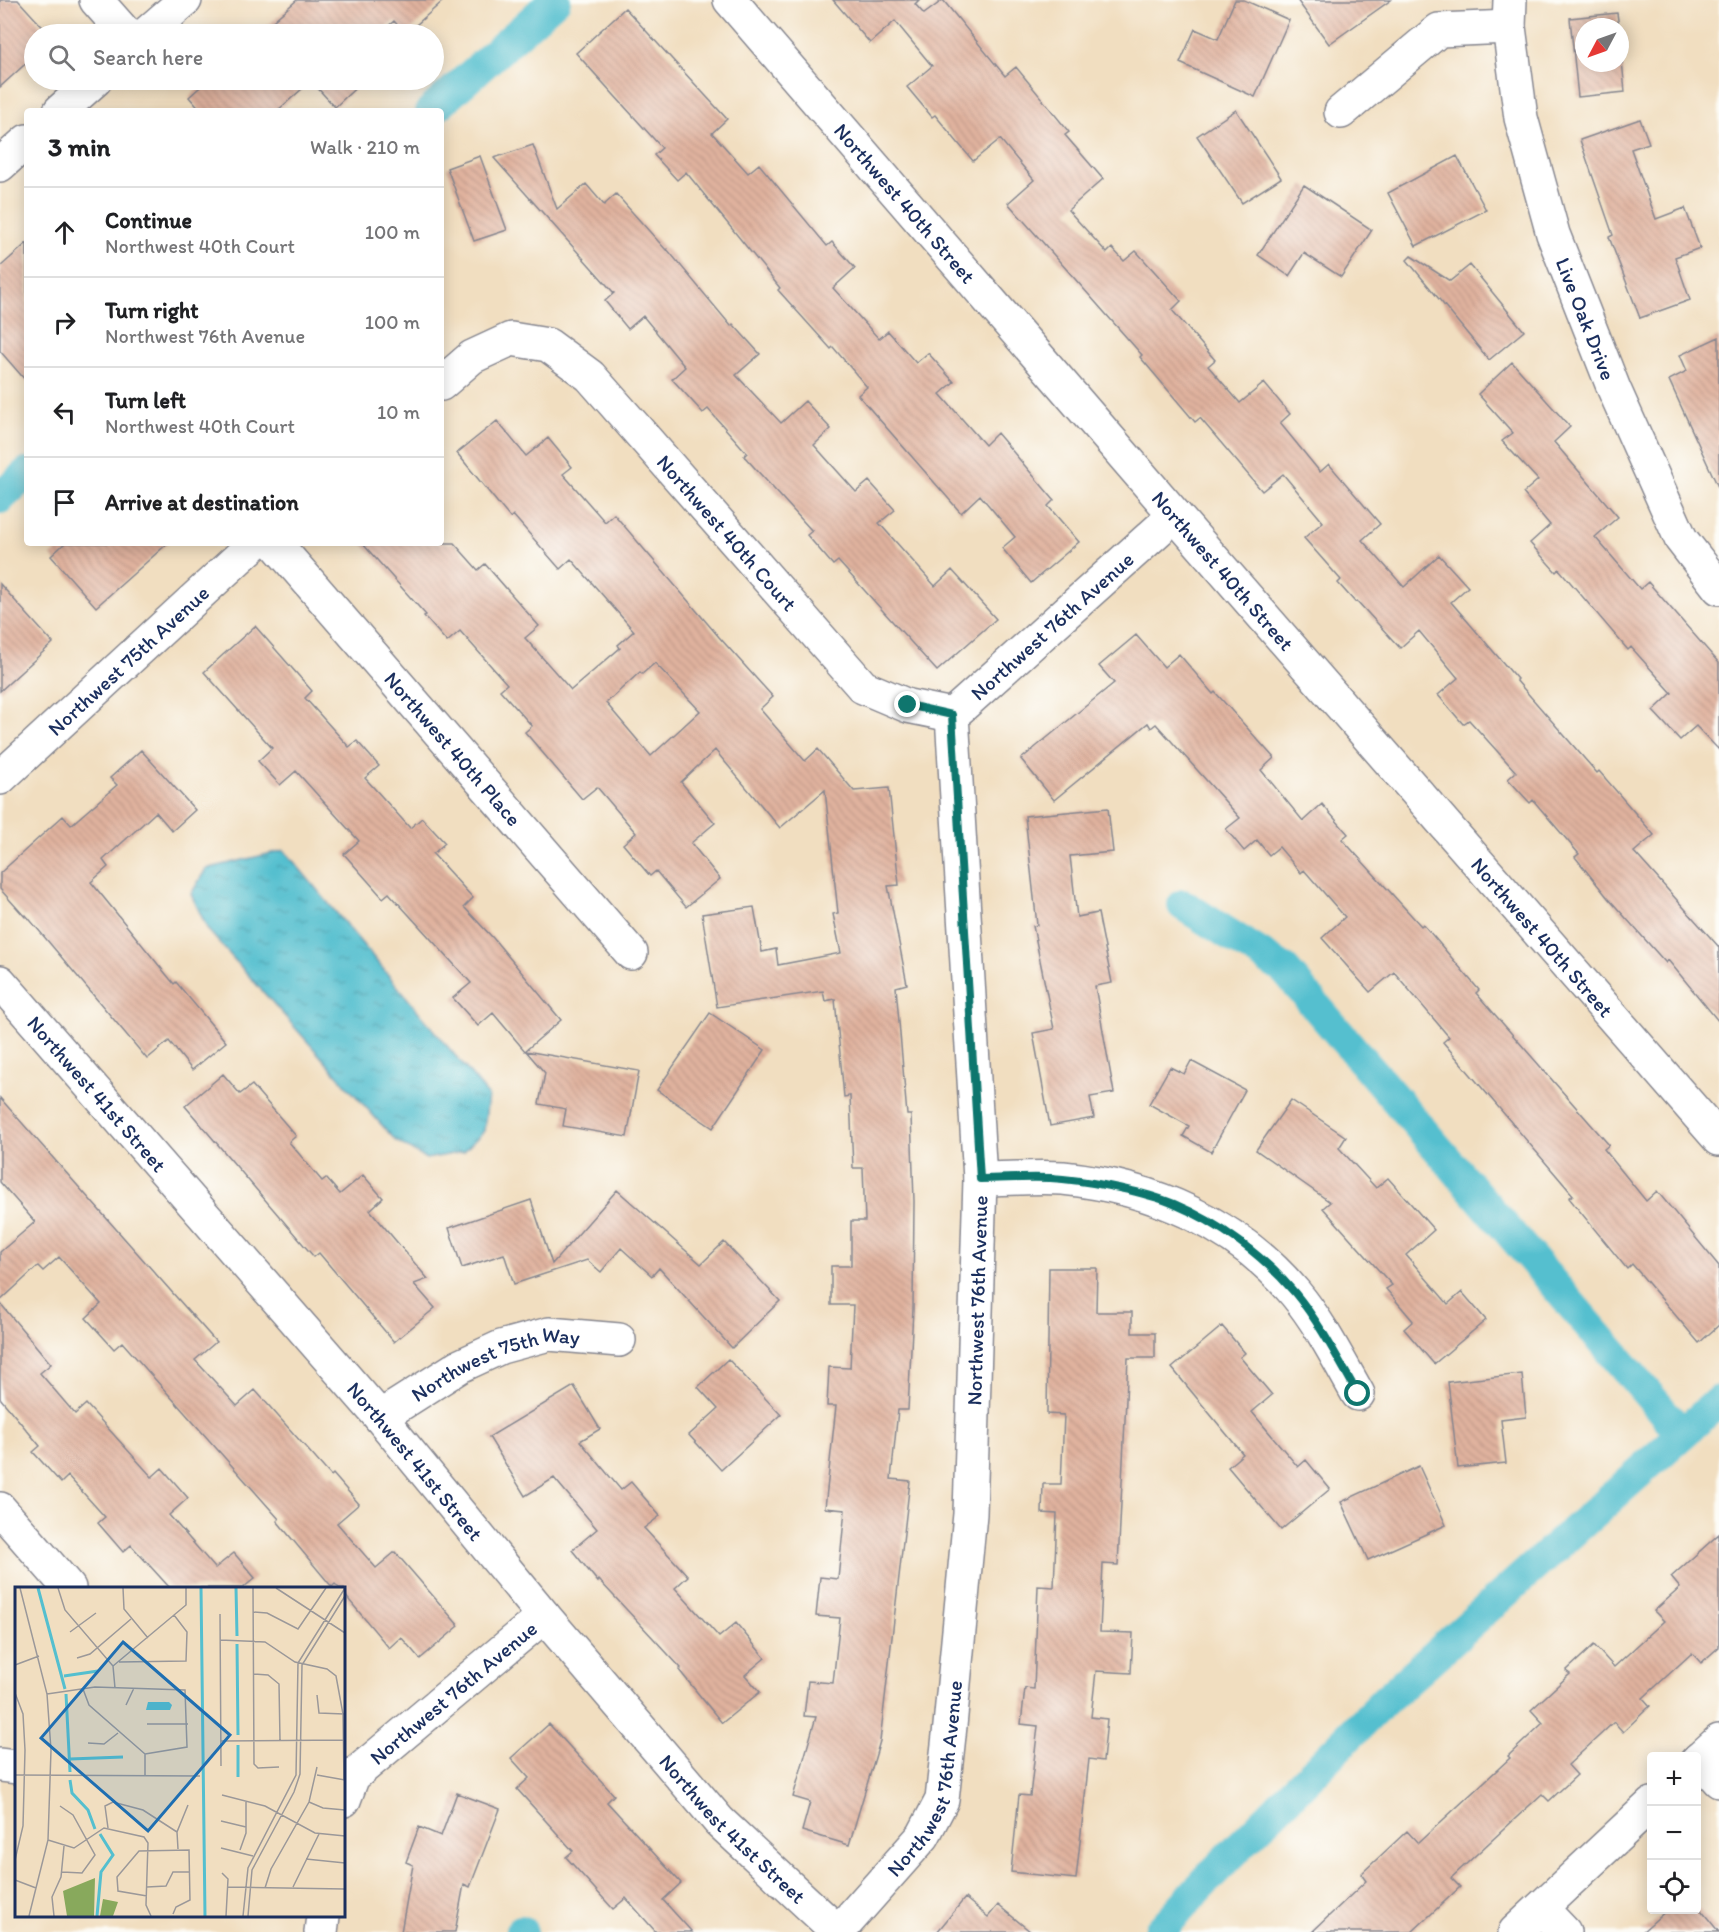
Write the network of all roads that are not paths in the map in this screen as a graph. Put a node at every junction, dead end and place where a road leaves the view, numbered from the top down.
1 (96, 0) edge
2 (185, 0) edge
3 (730, 0) edge
4 (1510, 13) edge
5 (117, 24) edge
6 (157, 24) edge
7 (84, 90) edge
8 (63, 108) edge
9 (1341, 112) dead end
10 (24, 144) edge
11 (0, 165) edge
12 (444, 381) edge
13 (1175, 515) junction
14 (252, 546) edge
15 (278, 546) edge
16 (1719, 588) edge
17 (952, 715) junction
18 (0, 778) edge
19 (631, 953) dead end
20 (0, 982) edge
21 (1719, 1139) edge
22 (980, 1179) junction
23 (619, 1341) dead end
24 (1358, 1394) dead end
25 (380, 1417) junction
26 (0, 1509) edge
27 (68, 1587) edge
28 (544, 1616) junction
29 (0, 1764) edge
30 (15, 1767) edge
31 (345, 1797) edge
32 (1650, 1806) edge
33 (1541, 1908) junction
34 (323, 1917) edge
35 (321, 1932) edge
36 (838, 1932) edge
37 (1515, 1932) edge
38 (1564, 1932) edge

1 - 5 street
2 - 6 street
3 - 13 street, Northwest 40th Street
4 - 9 street, Live Oak Drive
4 - 16 street, Live Oak Drive
7 - 8 street
10 - 11 street
12 - 17 street, Northwest 40th Court
13 - 17 street, Northwest 76th Avenue
13 - 21 street, Northwest 40th Street
14 - 18 street, Northwest 75th Avenue
15 - 19 street, Northwest 40th Place
17 - 22 street, Northwest 76th Avenue
20 - 25 street, Northwest 41st Street
22 - 24 street
22 - 36 street, Northwest 76th Avenue
23 - 25 street, Northwest 75th Way
25 - 28 street, Northwest 41st Street
26 - 27 street
28 - 31 street, Northwest 76th Avenue
28 - 36 street, Northwest 41st Street
29 - 30 street
32 - 33 street
33 - 37 street
33 - 38 street
34 - 35 street

